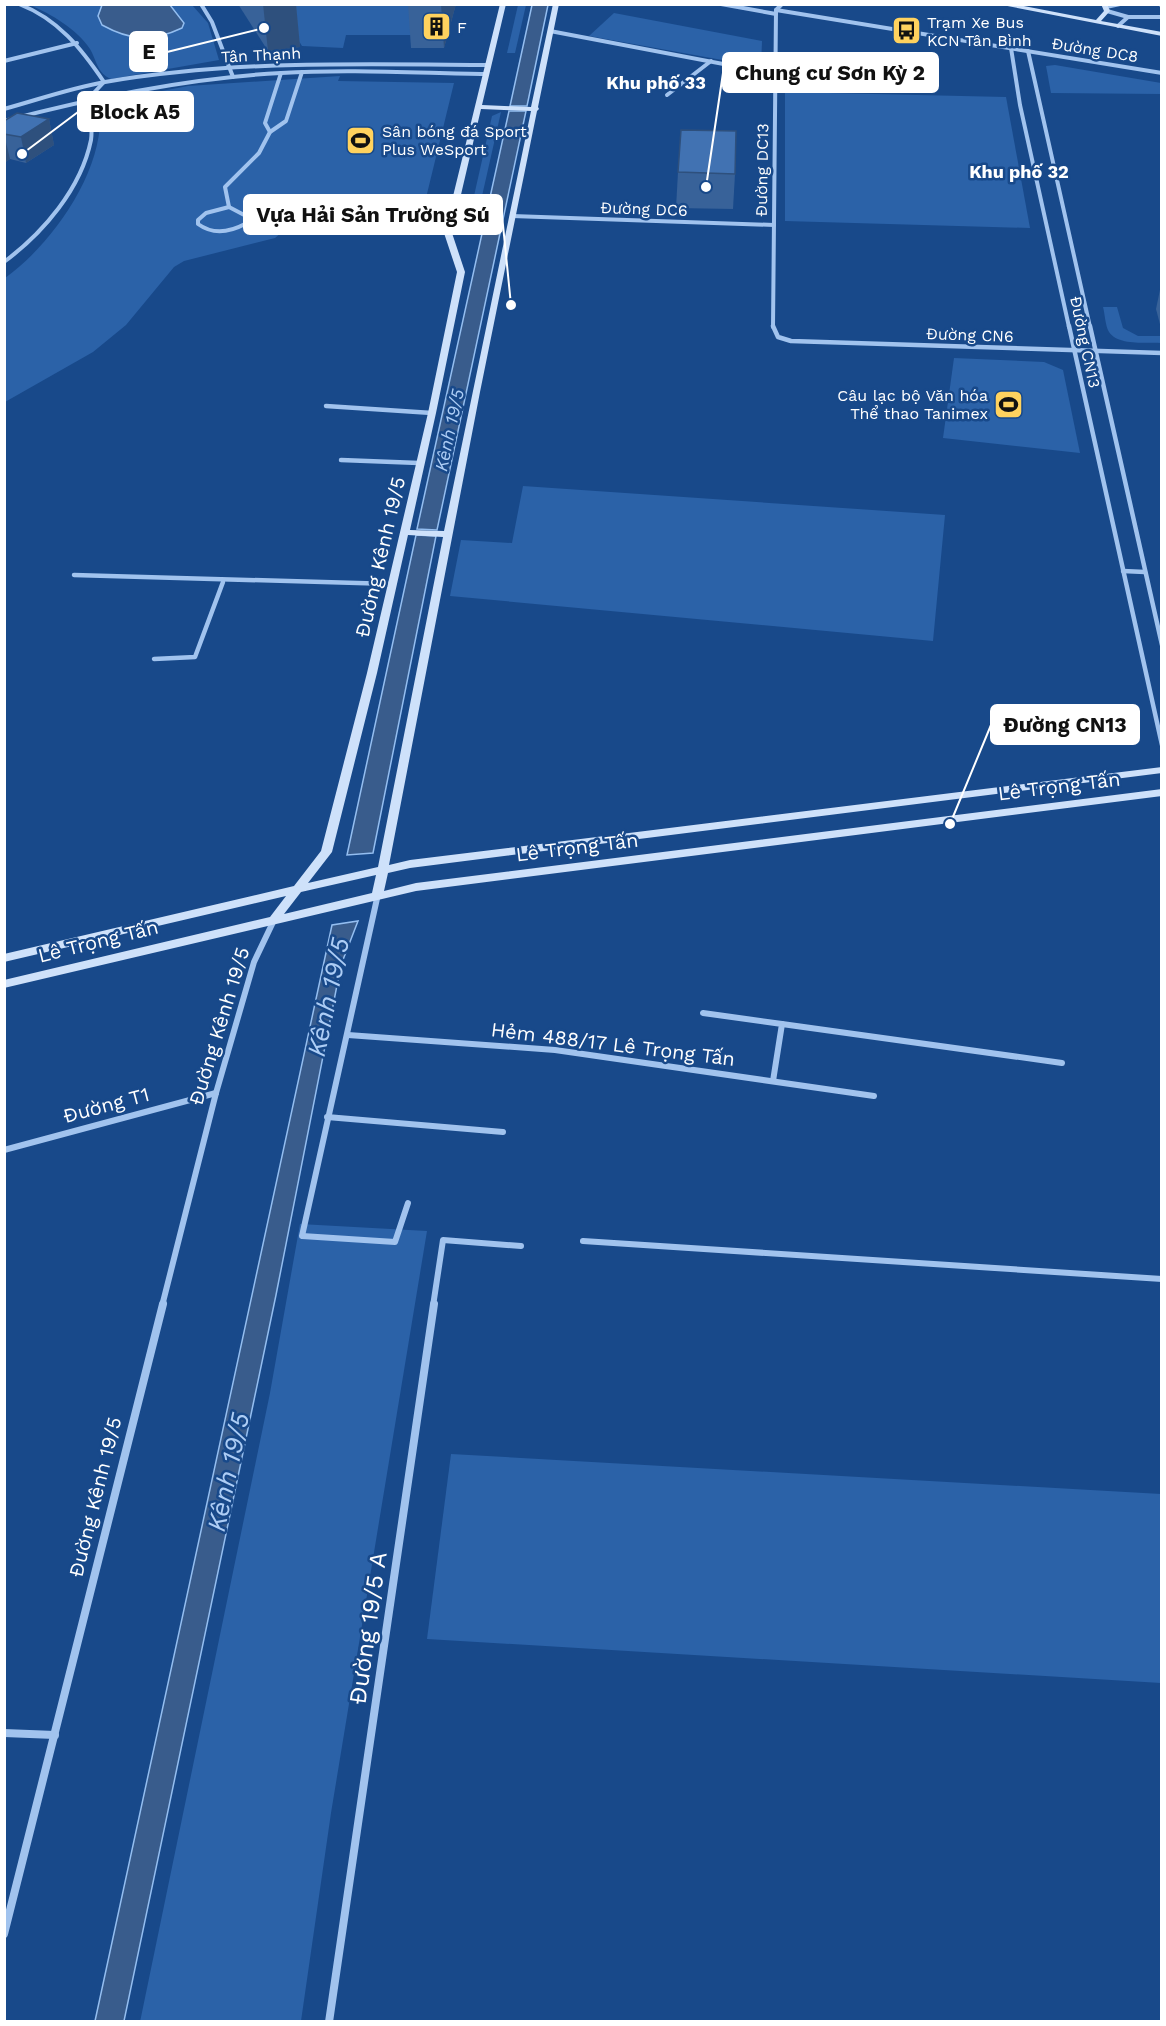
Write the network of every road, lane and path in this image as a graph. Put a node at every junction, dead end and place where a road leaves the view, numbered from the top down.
1 (19, 4) edge
2 (201, 4) edge
3 (503, 4) edge
4 (556, 4) edge
5 (722, 4) edge
6 (782, 4) edge
7 (1000, 4) edge
8 (1120, 4) edge
9 (1026, 7) edge
10 (1106, 8) edge
11 (776, 12) junction
12 (1128, 17) junction
13 (1161, 17) edge
14 (1098, 22) junction
15 (1115, 25) junction
16 (550, 31) junction
17 (1161, 34) edge
18 (77, 43) junction
19 (1011, 48) junction
20 (1028, 51) junction
21 (4, 61) edge
22 (711, 61) junction
23 (488, 65) junction
24 (228, 67) junction
25 (302, 72) junction
26 (281, 73) junction
27 (1161, 73) edge
28 (486, 74) junction
29 (776, 74) junction
30 (233, 77) junction
31 (104, 82) junction
32 (667, 95) dead end
33 (89, 98) junction
34 (478, 107) junction
35 (4, 109) edge
36 (531, 109) junction
37 (4, 121) edge
38 (270, 132) junction
39 (229, 207) junction
40 (512, 216) junction
41 (774, 225) junction
42 (4, 262) edge
43 (778, 337) joint
44 (1074, 350) junction
45 (1095, 351) junction
46 (1161, 353) edge
47 (326, 406) dead end
48 (432, 413) junction
49 (341, 460) dead end
50 (419, 463) junction
51 (403, 532) junction
52 (448, 534) junction
53 (1123, 571) junction
54 (1145, 572) junction
55 (74, 575) dead end
56 (224, 582) junction
57 (392, 584) junction
58 (1161, 645) edge
59 (154, 659) dead end
60 (1161, 745) edge
61 (1161, 770) edge
62 (1161, 792) edge
63 (383, 869) junction
64 (297, 888) junction
65 (378, 894) junction
66 (275, 918) junction
67 (4, 958) edge
68 (4, 984) edge
69 (703, 1013) dead end
70 (782, 1024) junction
71 (348, 1035) junction
72 (1062, 1063) dead end
73 (773, 1081) junction
74 (216, 1093) junction
75 (874, 1096) dead end
76 (327, 1117) junction
77 (503, 1132) dead end
78 (4, 1150) edge
79 (408, 1203) dead end
80 (583, 1241) dead end
81 (521, 1246) dead end
82 (1161, 1279) edge
83 (4, 1733) edge
84 (55, 1735) junction
85 (4, 1934) edge
86 (329, 2022) edge

1 - 18 street
2 - 24 street
3 - 23 street, Đường Kênh 19/5
4 - 16 street
5 - 11 street, Đường DC8
6 - 11 street
7 - 9 street
8 - 10 street
9 - 14 street
10 - 12 street
10 - 14 street
11 - 19 street, Đường DC8
11 - 29 street, Đường DC13
12 - 13 street
12 - 15 street
14 - 15 street
15 - 17 street
16 - 22 street
16 - 36 street
18 - 21 street
18 - 31 street
19 - 20 street, Đường DC8
19 - 44 street, Đường CN13
20 - 27 street, Đường DC8
20 - 45 street, Đường CN13
22 - 29 street
22 - 32 street
23 - 24 street, Tân Thạnh
23 - 28 street, Đường Kênh 19/5
24 - 30 street
24 - 31 street, Tân Thạnh
25 - 26 street, Tân Thạnh
25 - 28 street, Tân Thạnh
25 - 38 street
26 - 30 street, Tân Thạnh
26 - 38 street
28 - 34 street, Đường Kênh 19/5
29 - 41 street, Đường DC13
30 - 33 street, Tân Thạnh
31 - 33 street
31 - 35 street, Tân Thạnh
33 - 37 street, Tân Thạnh
33 - 42 street
34 - 36 street
34 - 48 street, Đường Kênh 19/5
36 - 40 street
38 - 39 street
39 - 39 street
40 - 41 street, Đường DC6
40 - 52 street
41 - 43 street, Đường DC13
43 - 44 street, Đường CN6
44 - 45 street, Đường CN6
44 - 53 street, Đường CN13
45 - 46 street, Đường CN6
45 - 54 street, Đường CN13
47 - 48 street
48 - 50 street, Đường Kênh 19/5
49 - 50 street
50 - 51 street, Đường Kênh 19/5
51 - 52 street
51 - 57 street, Đường Kênh 19/5
52 - 63 street
53 - 54 street
53 - 60 street, Đường CN13
54 - 58 street, Đường CN13
55 - 56 street
56 - 57 street
56 - 59 street
57 - 64 street, Đường Kênh 19/5
61 - 63 street, Lê Trọng Tấn
62 - 65 street, Lê Trọng Tấn
63 - 64 street, Lê Trọng Tấn
63 - 65 street
64 - 66 street, Đường Kênh 19/5
64 - 67 street, Lê Trọng Tấn
65 - 66 street, Lê Trọng Tấn
65 - 71 street
66 - 68 street, Lê Trọng Tấn
66 - 74 street, Đường Kênh 19/5
69 - 70 street
70 - 72 street
70 - 73 street
71 - 73 street, Hẻm 488/17 Lê Trọng Tấn
71 - 76 street
73 - 75 street, Hẻm 488/17 Lê Trọng Tấn
74 - 78 street, Đường T1
74 - 84 street, Đường Kênh 19/5
76 - 77 street
76 - 79 street
80 - 82 street
81 - 86 street, Đường 19/5 A
83 - 84 street
84 - 85 street, Đường Kênh 19/5

